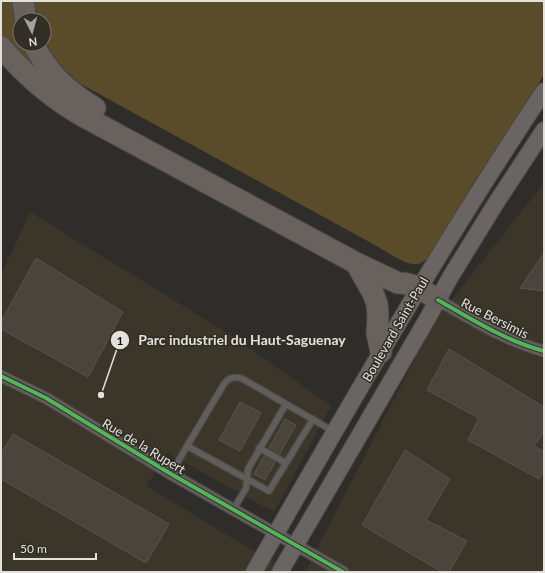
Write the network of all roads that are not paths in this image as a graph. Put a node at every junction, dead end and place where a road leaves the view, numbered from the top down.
1 (23, 1) edge
2 (25, 12) edge
3 (1, 47) edge
4 (39, 52) edge
5 (544, 91) edge
6 (544, 130) edge
7 (356, 263) junction
8 (412, 285) junction
9 (438, 300) junction
10 (544, 351) edge
11 (381, 352) junction
12 (1, 376) edge
13 (286, 404) junction
14 (313, 419) junction
15 (335, 432) junction
16 (187, 446) junction
17 (259, 448) junction
18 (286, 463) junction
19 (171, 474) junction
20 (247, 479) junction
21 (233, 510) junction
22 (276, 534) junction
23 (296, 545) junction
24 (254, 572) edge
25 (280, 572) edge
26 (343, 572) edge

1 - 2 highway
3 - 7 highway
4 - 8 highway
5 - 8 main road, Boulevard Saint-Paul
6 - 9 main road, Boulevard Saint-Paul
7 - 8 highway
7 - 11 highway
8 - 9 highway
8 - 11 main road, Boulevard Saint-Paul
9 - 10 street, Rue Bersimis
9 - 23 main road, Boulevard Saint-Paul
11 - 15 main road, Boulevard Saint-Paul
12 - 19 street, Rue de la Rupert
13 - 14 lane
13 - 16 lane
13 - 17 lane
14 - 15 lane
14 - 18 lane
15 - 22 main road, Boulevard Saint-Paul
16 - 19 lane
16 - 20 lane
17 - 18 lane
17 - 20 lane
18 - 20 lane
19 - 21 street, Rue de la Rupert
20 - 21 lane
21 - 22 street, Rue de la Rupert
22 - 23 street, Rue de la Rupert
22 - 24 main road, Boulevard Saint-Paul
23 - 25 main road, Boulevard Saint-Paul
23 - 26 street, Rue de la Rupert

